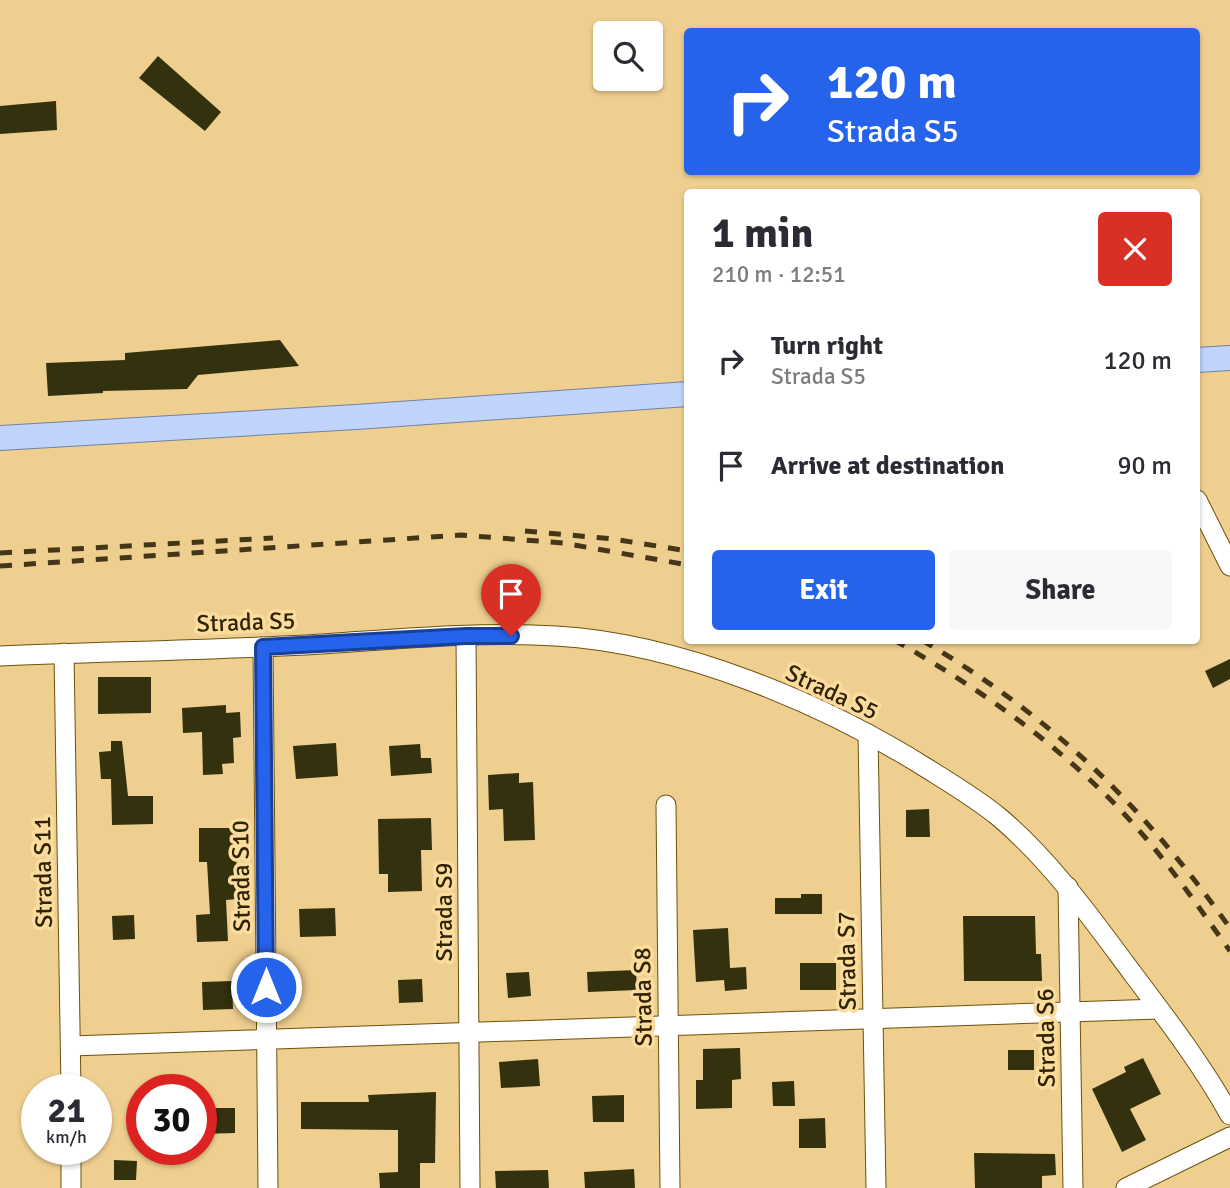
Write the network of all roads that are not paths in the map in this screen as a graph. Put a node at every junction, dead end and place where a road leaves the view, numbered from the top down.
1 (1230, 358) edge
2 (1200, 360) edge
3 (684, 394) edge
4 (0, 438) edge
5 (1200, 506) edge
6 (1230, 566) edge
7 (466, 636) junction
8 (263, 647) junction
9 (64, 653) junction
10 (0, 656) edge
11 (868, 734) junction
12 (666, 805) dead end
13 (1068, 887) junction
14 (1159, 1009) junction
15 (1070, 1012) junction
16 (873, 1019) junction
17 (668, 1026) junction
18 (469, 1033) junction
19 (267, 1040) junction
20 (71, 1046) junction
21 (71, 1074) edge
22 (1230, 1115) edge
23 (1230, 1137) edge
24 (71, 1165) edge
25 (71, 1188) edge
26 (268, 1188) edge
27 (470, 1188) edge
28 (670, 1188) edge
29 (876, 1188) edge
30 (1073, 1188) edge
31 (1126, 1188) edge

1 - 2 main road
3 - 4 main road
5 - 6 street
7 - 8 street, Strada S5
7 - 11 street, Strada S5
7 - 18 street, Strada S9
8 - 9 street, Strada S5
8 - 19 street, Strada S10
9 - 10 street, Strada S5
9 - 20 street, Strada S11
11 - 13 street, Strada S5
11 - 16 street, Strada S7
12 - 17 street, Strada S8
13 - 14 street, Strada S5
13 - 15 street, Strada S6
14 - 15 street
14 - 22 street, Strada S5
15 - 16 street
15 - 30 street, Strada S6
16 - 17 street
16 - 29 street, Strada S7
17 - 18 street
17 - 28 street, Strada S8
18 - 19 street
18 - 27 street, Strada S9
19 - 20 street
19 - 26 street, Strada S10
20 - 21 street, Strada S11
23 - 31 street
24 - 25 street

